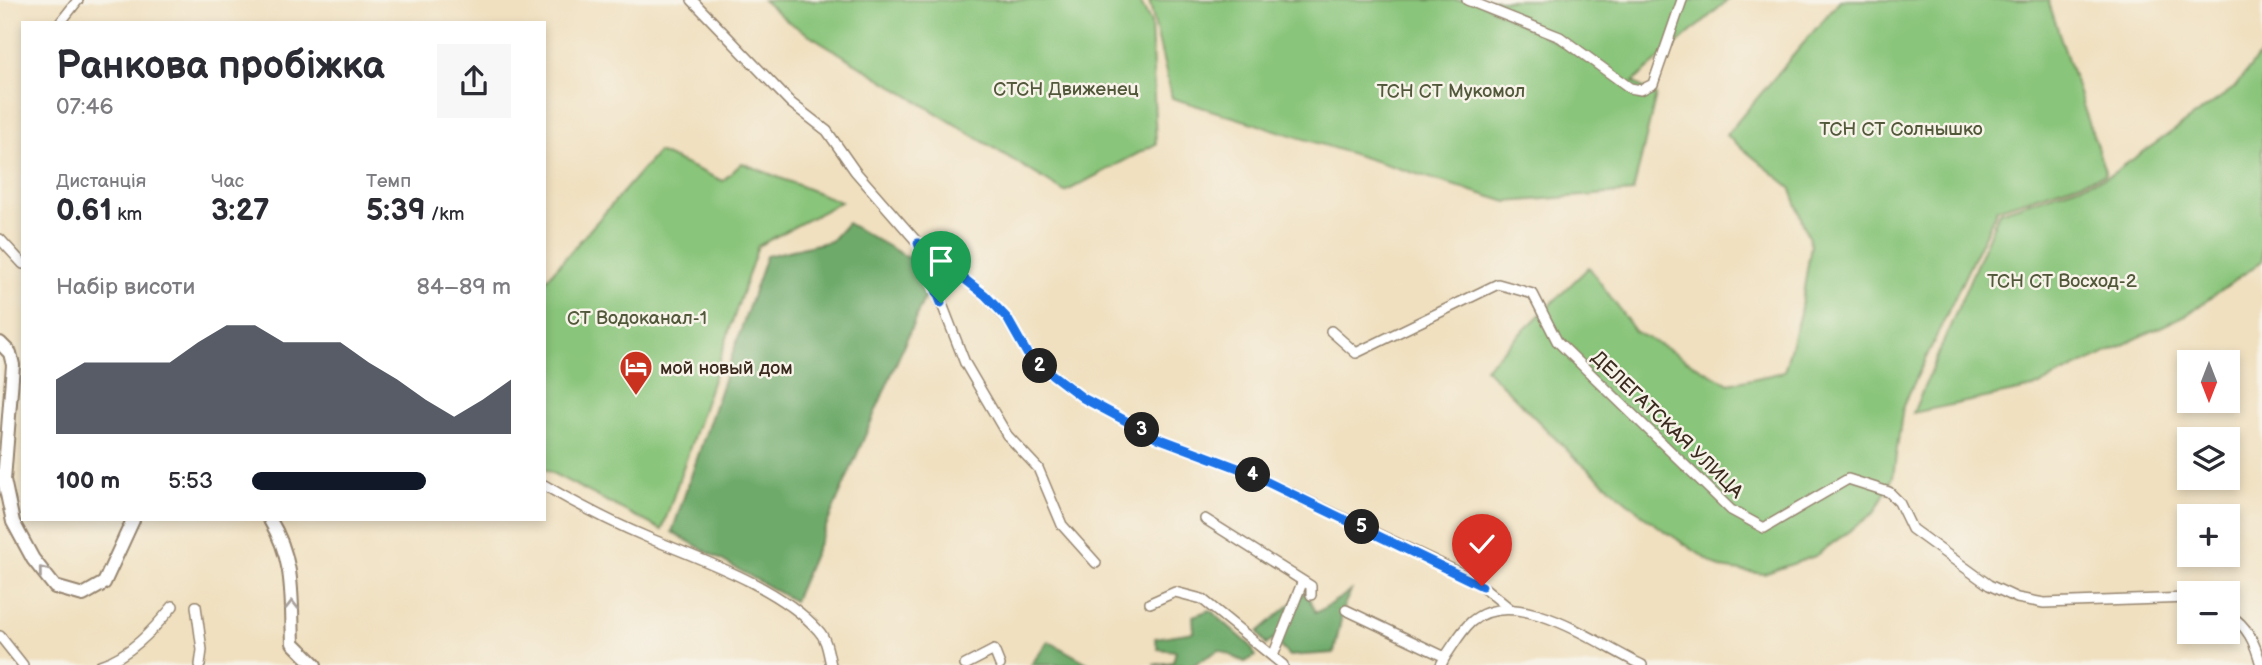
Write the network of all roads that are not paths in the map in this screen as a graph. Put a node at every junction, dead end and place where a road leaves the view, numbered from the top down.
1 (78, 0) edge
2 (692, 0) edge
3 (1466, 0) edge
4 (1682, 0) edge
5 (62, 21) edge
6 (0, 239) edge
7 (918, 243) junction
8 (21, 262) edge
9 (1331, 331) dead end
10 (0, 343) edge
11 (546, 486) edge
12 (1205, 519) dead end
13 (133, 521) edge
14 (271, 521) edge
15 (1096, 563) dead end
16 (1302, 583) junction
17 (1311, 596) dead end
18 (2177, 598) edge
19 (1150, 603) dead end
20 (173, 606) dead end
21 (196, 606) dead end
22 (1509, 608) junction
23 (1346, 610) dead end
24 (2240, 621) edge
25 (0, 636) edge
26 (1273, 656) junction
27 (1443, 661) edge
28 (23, 665) edge
29 (100, 665) edge
30 (200, 665) edge
31 (314, 665) edge
32 (831, 665) edge
33 (965, 665) edge
34 (1000, 665) edge
35 (1283, 665) edge
36 (1642, 665) edge
37 (2261, 665) edge

1 - 5 street
2 - 7 street
3 - 4 street
6 - 8 street
7 - 15 street
7 - 22 street
9 - 18 street, ДЕЛЕГАТСКАЯ УЛИЦА
13 -> 10 main road
11 - 32 street
12 - 16 street
31 -> 14 main road
16 - 17 street
16 - 26 street
19 - 26 street
20 - 29 street
21 - 30 street
22 - 27 street
22 - 36 street
23 - 27 street
24 - 37 street
25 - 28 street
26 - 35 street
33 - 34 street

